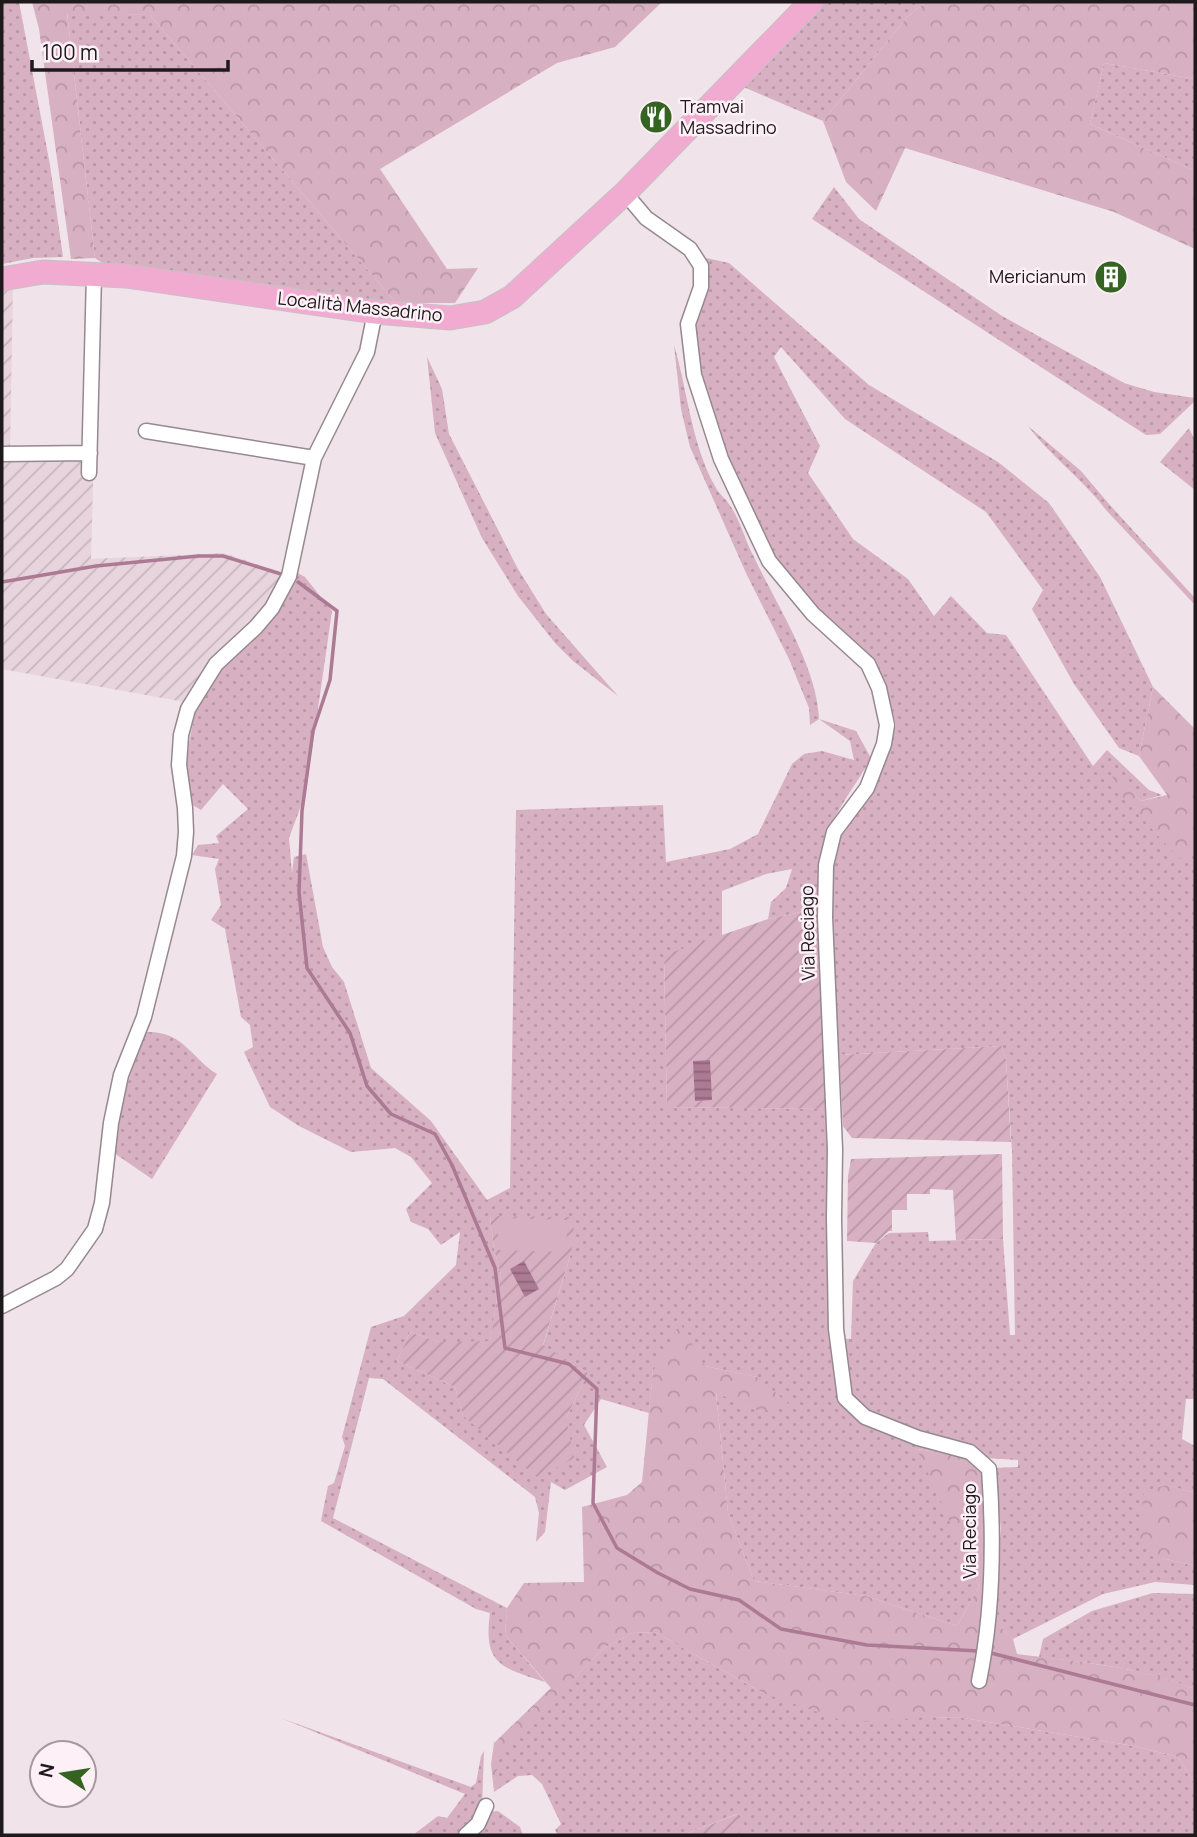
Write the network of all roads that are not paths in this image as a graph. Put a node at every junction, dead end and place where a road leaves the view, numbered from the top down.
1 (811, 2) edge
2 (627, 196) junction
3 (94, 274) junction
4 (2, 279) edge
5 (375, 313) junction
6 (146, 431) dead end
7 (90, 453) junction
8 (2, 454) edge
9 (314, 458) junction
10 (89, 473) dead end
11 (2, 1306) edge
12 (979, 1681) dead end
13 (486, 1805) dead end
14 (466, 1835) edge

1 - 2 main road, Località Massadrino
2 - 5 main road, Località Massadrino
2 - 12 street, Via Reciago
3 - 4 main road, Località Massadrino
3 - 5 main road, Località Massadrino
3 - 7 street
5 - 9 street
6 - 9 street
7 - 8 street
7 - 10 street
9 - 11 street
13 - 14 street

